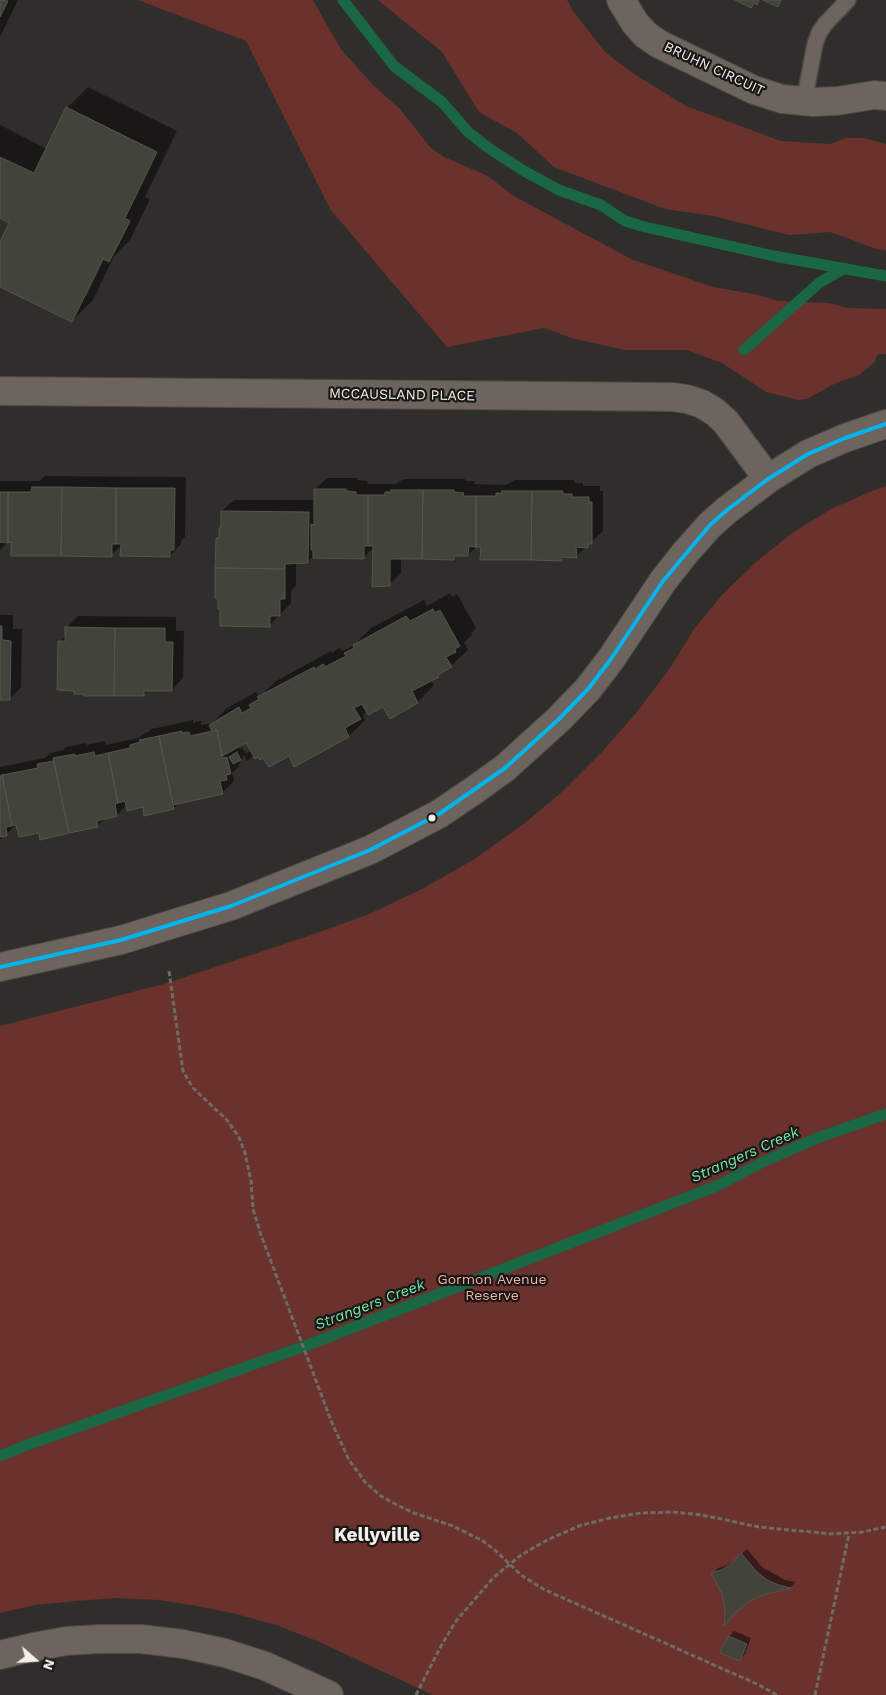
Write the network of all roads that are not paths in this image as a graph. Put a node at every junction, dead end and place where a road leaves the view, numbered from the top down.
1 (621, 0) edge
2 (848, 0) edge
3 (886, 96) edge
4 (804, 102) junction
5 (0, 391) edge
6 (886, 424) edge
7 (768, 479) junction
8 (0, 967) edge
9 (0, 1655) edge
10 (329, 1695) edge

1 - 4 street, BRUHN CIRCUIT
2 - 4 lane
3 - 4 street, BRUHN CIRCUIT
5 - 7 street, MCCAUSLAND PLACE
6 - 7 street
7 - 8 street
9 - 10 street

